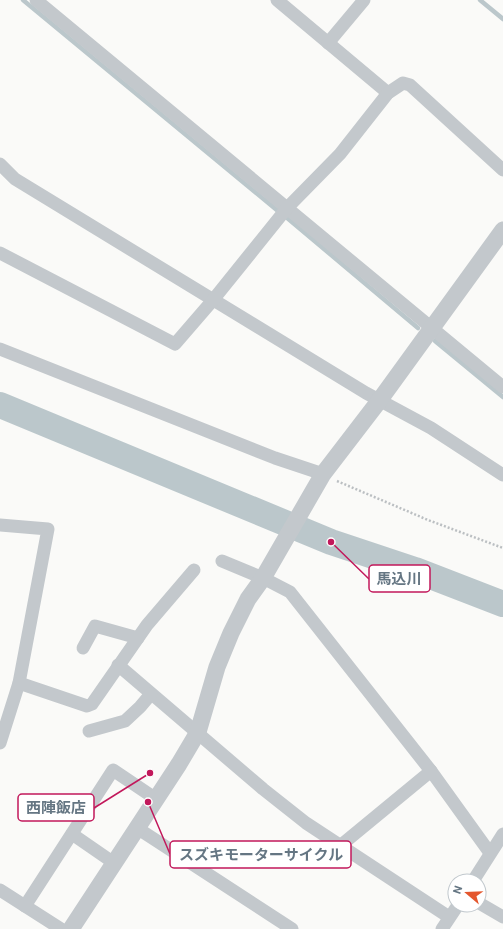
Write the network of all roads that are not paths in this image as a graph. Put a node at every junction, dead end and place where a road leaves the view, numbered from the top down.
1 (36, 0) edge
2 (277, 0) edge
3 (364, 0) edge
4 (328, 43) junction
5 (388, 93) junction
6 (0, 164) edge
7 (503, 170) edge
8 (287, 208) junction
9 (503, 230) edge
10 (0, 253) edge
11 (213, 300) junction
12 (431, 327) junction
13 (0, 349) edge
14 (503, 387) edge
15 (379, 401) junction
16 (322, 474) junction
17 (503, 475) edge
18 (0, 525) edge
19 (222, 561) dead end
20 (194, 570) dead end
21 (263, 578) junction
22 (138, 638) junction
23 (83, 648) dead end
24 (118, 665) junction
25 (19, 683) junction
26 (151, 694) junction
27 (89, 731) dead end
28 (198, 732) junction
29 (0, 742) edge
30 (431, 770) junction
31 (156, 799) junction
32 (137, 828) junction
33 (72, 834) junction
34 (503, 834) edge
35 (340, 846) junction
36 (490, 853) junction
37 (114, 863) junction
38 (478, 873) edge
39 (0, 890) edge
40 (25, 906) junction
41 (487, 908) edge
42 (452, 913) edge
43 (503, 917) edge
44 (449, 918) junction
45 (60, 929) edge
46 (71, 929) edge
47 (292, 929) edge
48 (442, 929) edge

1 - 8 street
2 - 4 street
3 - 4 street
4 - 5 street
5 - 7 street
5 - 8 street
6 - 11 street
8 - 11 street
8 - 12 street
9 - 12 street
10 - 11 street
11 - 15 street
12 - 14 street
12 - 15 street
13 - 16 street
15 - 16 street
15 - 17 street
16 - 21 street
18 - 25 street
19 - 21 street
20 - 22 street
21 - 28 street
21 - 30 street
22 - 23 street
22 - 24 street
24 - 25 street
24 - 26 street
25 - 29 street
26 - 27 street
26 - 28 street
28 - 31 street
28 - 35 street
30 - 35 street
30 - 36 street
31 - 32 street
31 - 33 street
32 - 37 street
32 - 47 street
33 - 37 street
33 - 40 street
34 - 36 street
35 - 44 street
36 - 38 street
37 - 46 street
39 - 40 street
40 - 45 street
41 - 43 street
42 - 44 street
44 - 48 street

